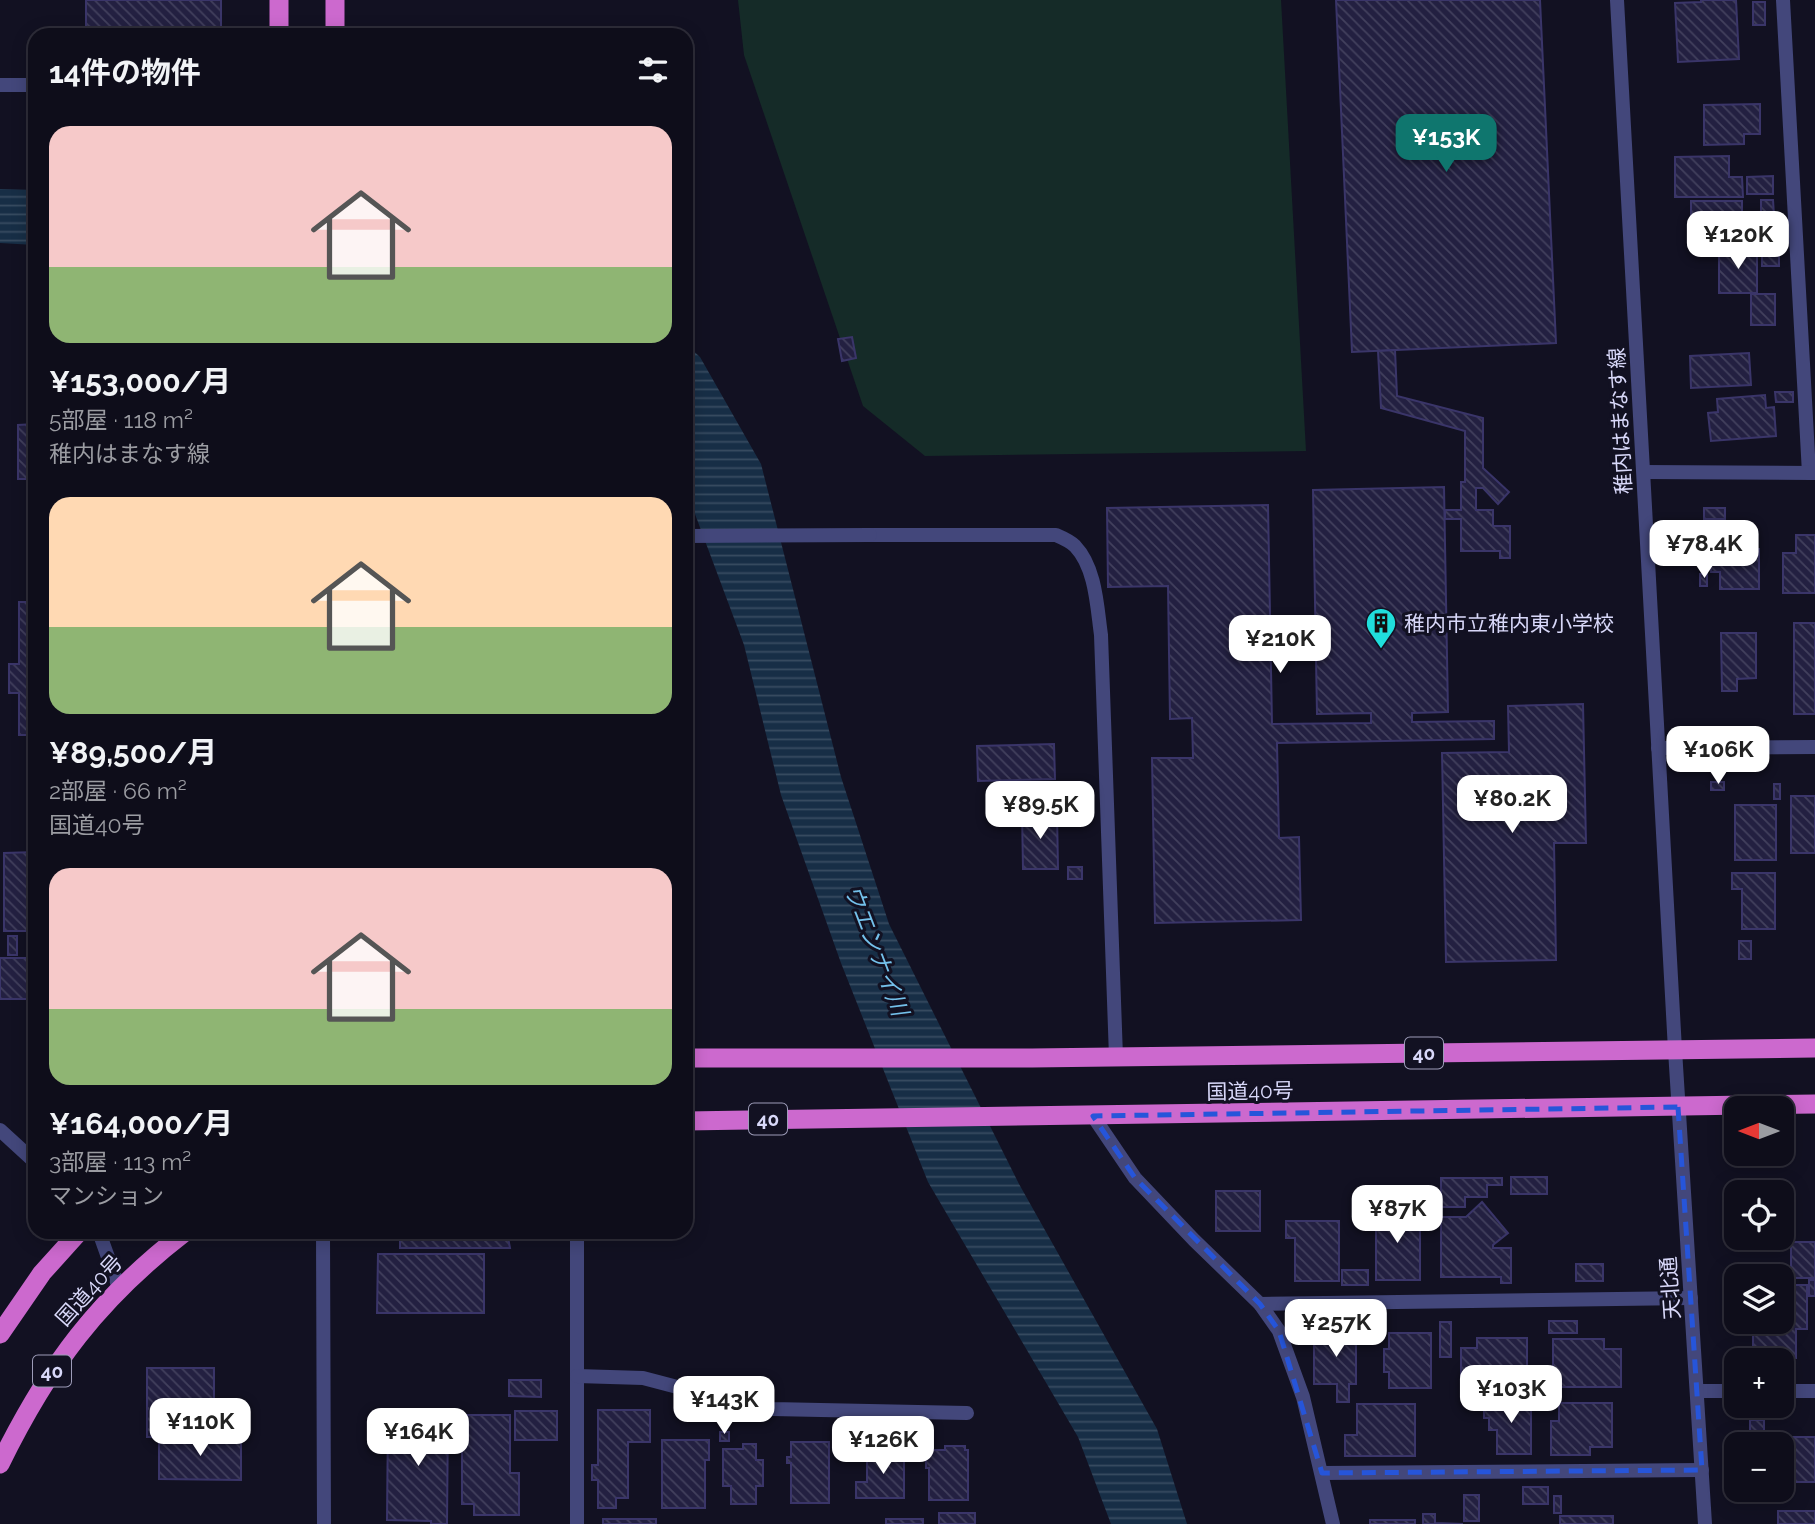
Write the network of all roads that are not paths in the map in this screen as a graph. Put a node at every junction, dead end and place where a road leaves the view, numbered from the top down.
1 (279, 0) edge
2 (335, 0) edge
3 (1617, 0) edge
4 (1783, 0) edge
5 (279, 28) edge
6 (335, 28) edge
7 (0, 85) edge
8 (28, 85) edge
9 (1644, 472) junction
10 (1812, 473) edge
11 (693, 537) edge
12 (1815, 747) edge
13 (1658, 748) junction
14 (1815, 1048) edge
15 (1675, 1050) junction
16 (1116, 1057) junction
17 (693, 1058) edge
18 (1815, 1104) edge
19 (1678, 1107) junction
20 (1093, 1116) junction
21 (693, 1121) edge
22 (0, 1130) edge
23 (28, 1156) edge
24 (73, 1239) edge
25 (102, 1239) edge
26 (175, 1239) edge
27 (323, 1239) edge
28 (577, 1239) edge
29 (119, 1288) junction
30 (1691, 1298) junction
31 (1260, 1304) junction
32 (0, 1334) edge
33 (577, 1376) junction
34 (1697, 1391) junction
35 (1724, 1391) edge
36 (1794, 1391) edge
37 (1815, 1391) edge
38 (967, 1413) dead end
39 (0, 1464) edge
40 (1702, 1470) junction
41 (1322, 1473) junction
42 (324, 1524) edge
43 (577, 1524) edge
44 (1333, 1524) edge
45 (1704, 1524) edge

1 - 5 highway
2 - 6 highway
3 - 9 street, 稚内はまなす線
4 - 10 street
7 - 8 street
9 - 10 street
9 - 13 street, 稚内はまなす線
11 - 16 street
12 - 13 street
13 - 15 street, 稚内はまなす線
14 - 15 highway, 国道40号 / 40
15 - 16 highway, 国道40号 / 40
15 - 19 street, 天北通
16 - 17 highway, 国道40号 / 40
18 - 19 highway, 国道40号 / 40
19 - 20 highway, 国道40号 / 40
19 - 30 street, 天北通
20 - 21 highway, 国道40号 / 40
20 - 31 street
22 - 23 street
24 - 32 highway, 国道40号
25 - 29 street
26 - 29 highway, 国道40号 / 40
27 - 42 street
28 - 33 street
29 - 39 highway, 国道40号 / 40
30 - 31 street
30 - 34 street, 天北通
31 - 41 street
33 - 38 street
33 - 43 street
34 - 35 street
34 - 40 street, 天北通
36 - 37 street
40 - 41 street
40 - 45 street, 天北通
41 - 44 street

